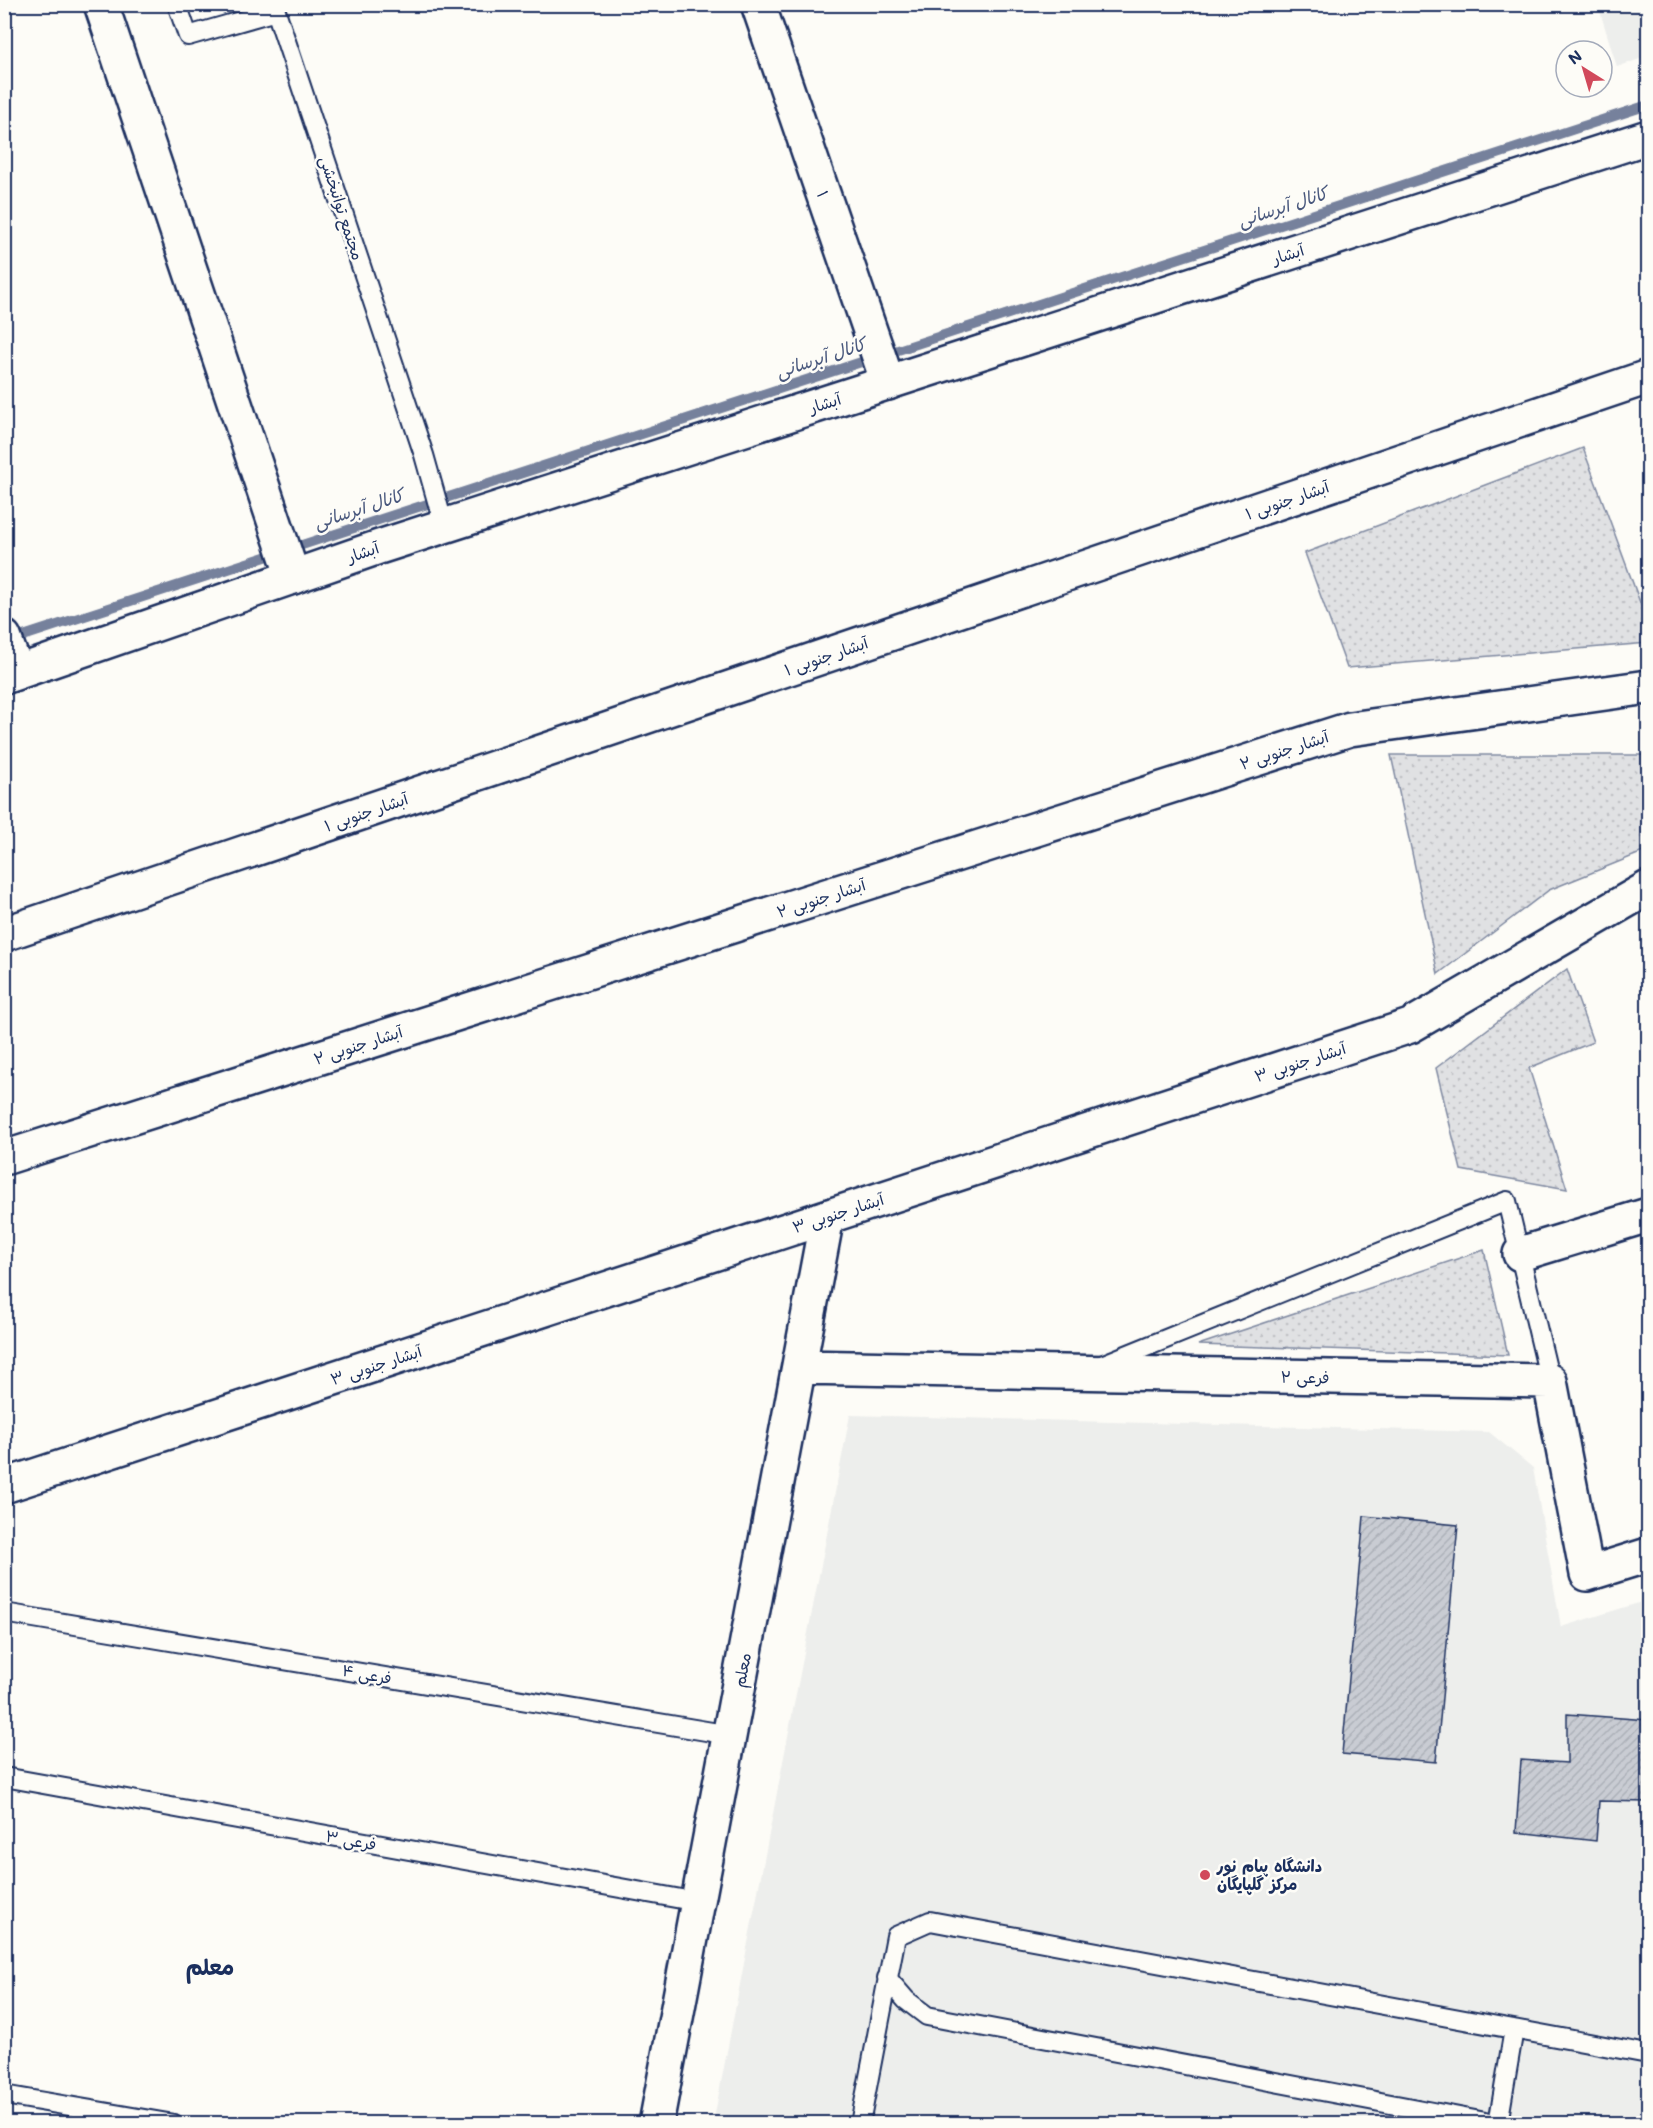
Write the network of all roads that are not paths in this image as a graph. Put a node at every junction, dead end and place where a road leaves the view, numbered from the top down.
1 (101, 4) edge
2 (177, 4) edge
3 (758, 4) edge
4 (1648, 137) edge
5 (1648, 377) edge
6 (888, 383) junction
7 (444, 526) junction
8 (293, 577) junction
9 (4, 637) edge
10 (11, 674) edge
11 (1648, 687) edge
12 (1648, 888) edge
13 (4, 934) edge
14 (4, 1158) edge
15 (1648, 1215) edge
16 (827, 1217) junction
17 (1520, 1254) junction
18 (799, 1367) junction
19 (1082, 1372) junction
20 (1550, 1382) junction
21 (4, 1486) edge
22 (1648, 1555) edge
23 (4, 1613) edge
24 (730, 1735) junction
25 (4, 1777) edge
26 (698, 1902) junction
27 (887, 1978) junction
28 (1514, 2029) junction
29 (1648, 2054) edge
30 (4, 2095) edge
31 (1444, 2119) edge
32 (174, 2124) edge
33 (656, 2124) edge
34 (860, 2124) edge
35 (1497, 2124) edge

1 - 8 street
2 - 7 lane, مجتمع توانبخشى
3 - 6 street, ۱
4 - 6 street, آبشار
5 - 13 street, آبشار جنوبی ۱
6 - 7 street, آبشار
7 - 8 street, آبشار
8 - 10 street, آبشار
9 - 10 street
11 - 14 street, آبشار جنوبی ۲
12 - 16 street, آبشار جنوبی ۳
15 - 17 street
16 - 18 street, معلم
16 - 21 street, آبشار جنوبی ۳
17 - 19 lane
17 - 20 lane
18 - 19 street, فرعی ۲
18 - 24 street, معلم
19 - 20 street, فرعی ۲
20 - 22 street
23 - 24 lane, فرعی ۴
24 - 26 street, معلم
25 - 26 lane, فرعی ۳
26 - 33 street, معلم
27 - 28 lane
27 - 31 lane
27 - 34 lane
28 - 29 lane
28 - 35 lane
30 - 32 lane
31 - 35 lane

